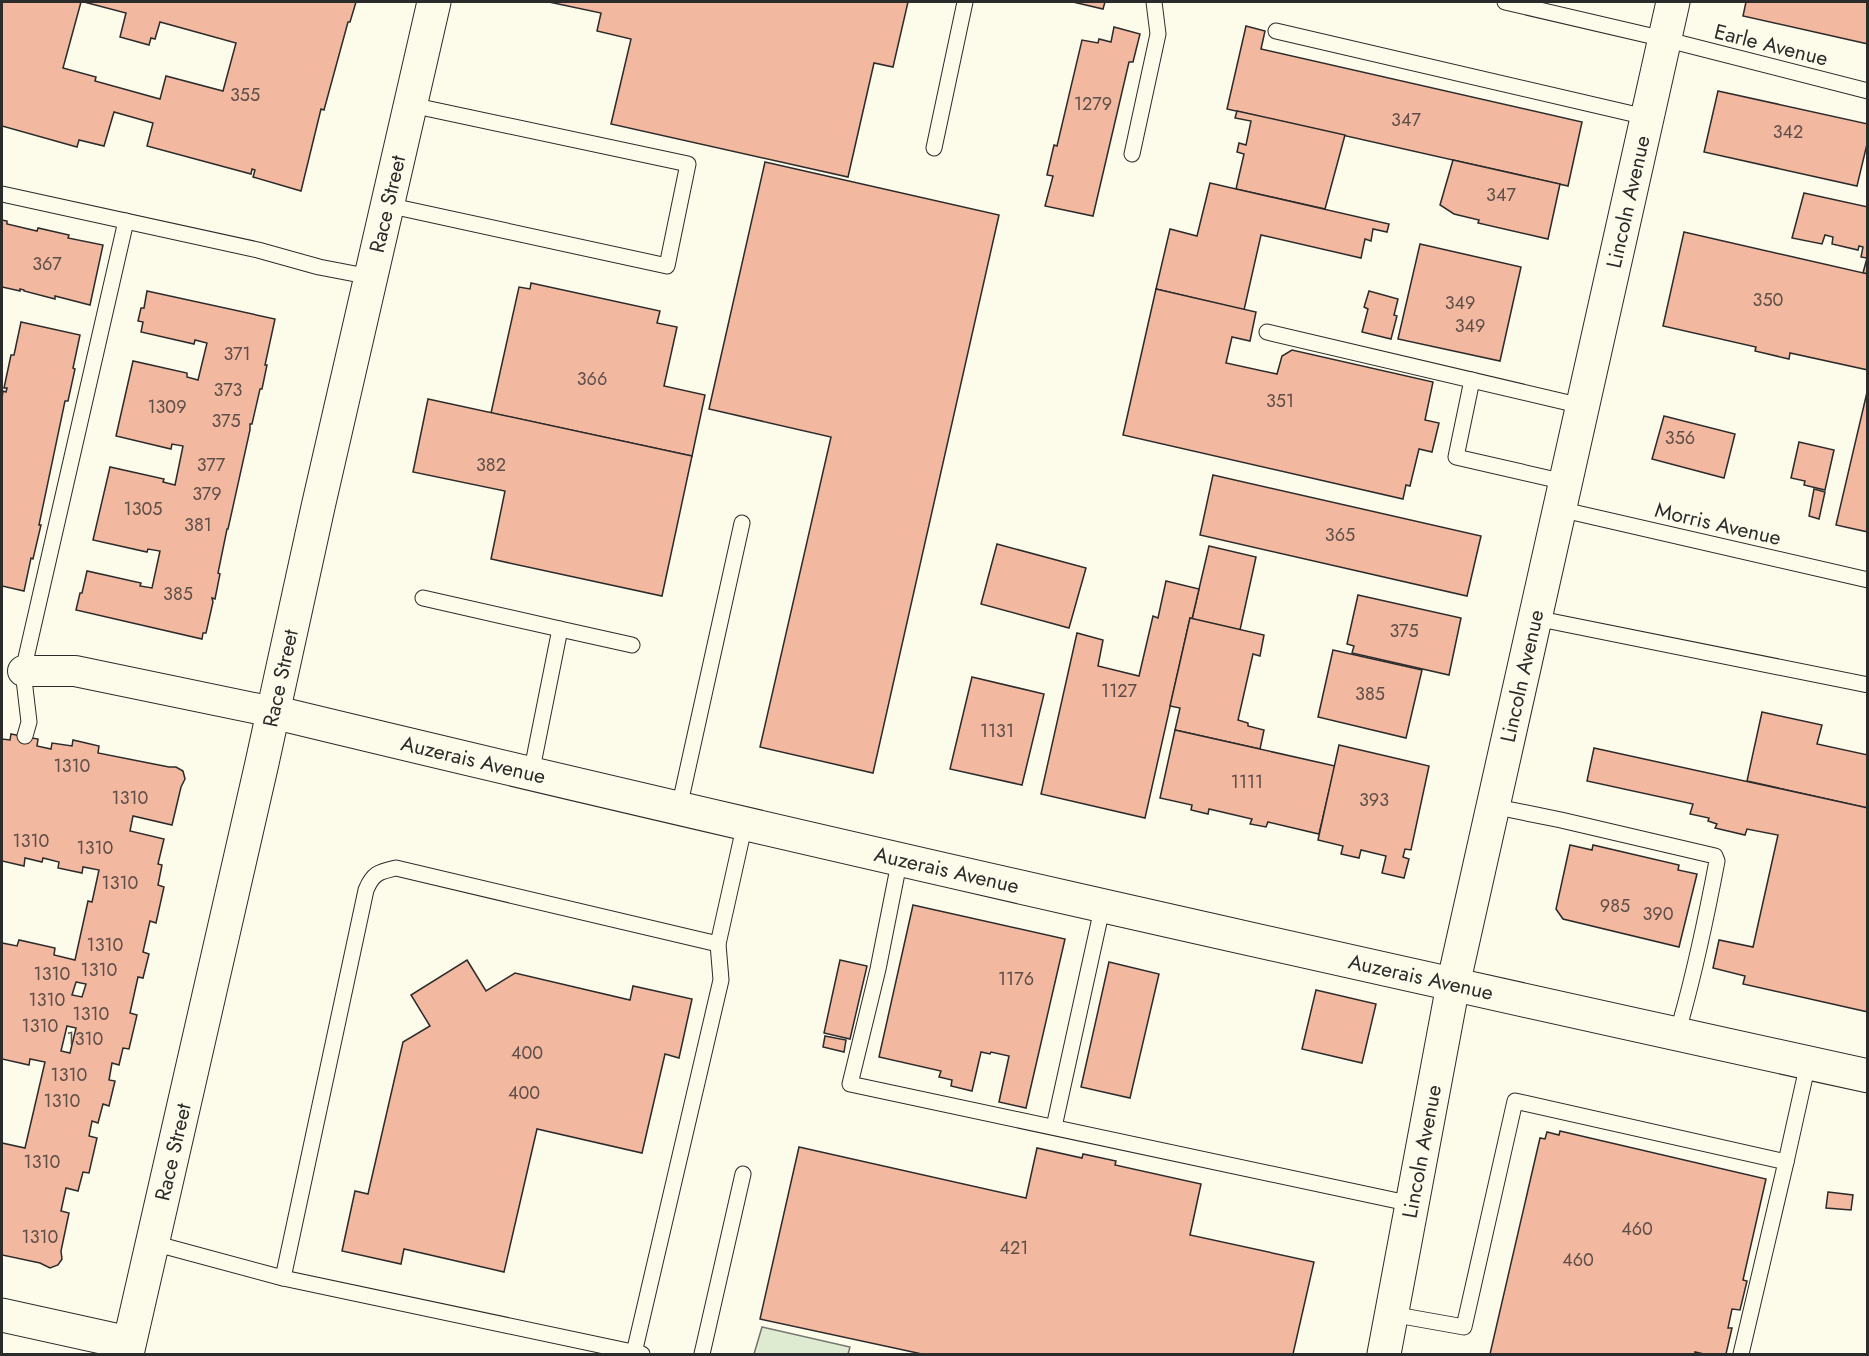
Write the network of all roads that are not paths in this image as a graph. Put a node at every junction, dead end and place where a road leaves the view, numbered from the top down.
1 (434, 2) edge
2 (965, 2) edge
3 (1154, 2) edge
4 (1505, 2) edge
5 (1673, 2) edge
6 (1276, 31) dead end
7 (1664, 39) junction
8 (1868, 91) edge
9 (411, 105) junction
10 (1646, 117) junction
11 (934, 148) dead end
12 (1132, 154) dead end
13 (2, 194) edge
14 (387, 206) junction
15 (126, 221) junction
16 (371, 277) junction
17 (1267, 332) dead end
18 (1472, 380) junction
19 (1582, 406) junction
20 (1562, 495) junction
21 (742, 523) dead end
22 (1868, 580) edge
23 (423, 598) dead end
24 (1535, 618) junction
25 (560, 629) junction
26 (632, 645) dead end
27 (23, 671) junction
28 (1868, 685) edge
29 (273, 711) junction
30 (25, 736) dead end
31 (531, 774) junction
32 (1492, 806) junction
33 (679, 808) junction
34 (745, 823) junction
35 (900, 858) junction
36 (1103, 904) junction
37 (718, 944) junction
38 (1453, 985) junction
39 (1677, 1034) junction
40 (1808, 1063) junction
41 (1868, 1076) edge
42 (1054, 1127) junction
43 (1786, 1162) junction
44 (743, 1174) dead end
45 (1412, 1204) junction
46 (153, 1243) junction
47 (283, 1278) junction
48 (1391, 1314) junction
49 (2, 1315) edge
50 (128, 1349) edge
51 (638, 1354) edge
52 (702, 1354) edge
53 (1384, 1354) edge
54 (1741, 1354) edge

1 - 9 main road, Race Street
2 - 11 lane
3 - 12 lane
4 - 7 lane, Earle Avenue
5 - 7 main road, Lincoln Avenue
6 - 10 lane
7 - 8 lane, Earle Avenue
7 - 10 main road, Lincoln Avenue
9 - 14 main road, Race Street
9 - 14 lane
10 - 19 main road, Lincoln Avenue
13 - 15 lane
14 - 16 main road, Race Street
15 - 16 lane
15 - 27 lane
16 - 29 main road, Race Street
17 - 18 lane
18 - 19 lane
18 - 20 lane, Morris Avenue
19 - 20 main road, Lincoln Avenue
20 - 22 lane, Morris Avenue
20 - 24 main road, Lincoln Avenue
21 - 33 lane
23 - 25 lane
24 - 28 lane
24 - 32 main road, Lincoln Avenue
25 - 26 lane
25 - 31 lane
27 - 29 street, Auzerais Avenue
27 - 30 lane
29 - 31 main road, Auzerais Avenue
29 - 46 main road, Race Street
31 - 33 main road, Auzerais Avenue
32 - 38 main road, Lincoln Avenue
32 - 39 lane
33 - 34 main road, Auzerais Avenue
34 - 35 main road, Auzerais Avenue
34 - 37 lane
35 - 36 main road, Auzerais Avenue
35 - 42 lane
36 - 38 main road, Auzerais Avenue
36 - 42 lane
37 - 47 lane
37 - 51 lane
38 - 39 main road, Auzerais Avenue
38 - 45 main road, Lincoln Avenue
39 - 40 main road, Auzerais Avenue
40 - 41 main road, Auzerais Avenue
40 - 43 lane
42 - 45 lane
43 - 48 lane
43 - 54 lane
44 - 52 lane
45 - 48 main road, Lincoln Avenue
46 - 47 lane
46 - 50 main road, Race Street
47 - 51 lane
48 - 53 main road, Lincoln Avenue
49 - 50 main road

